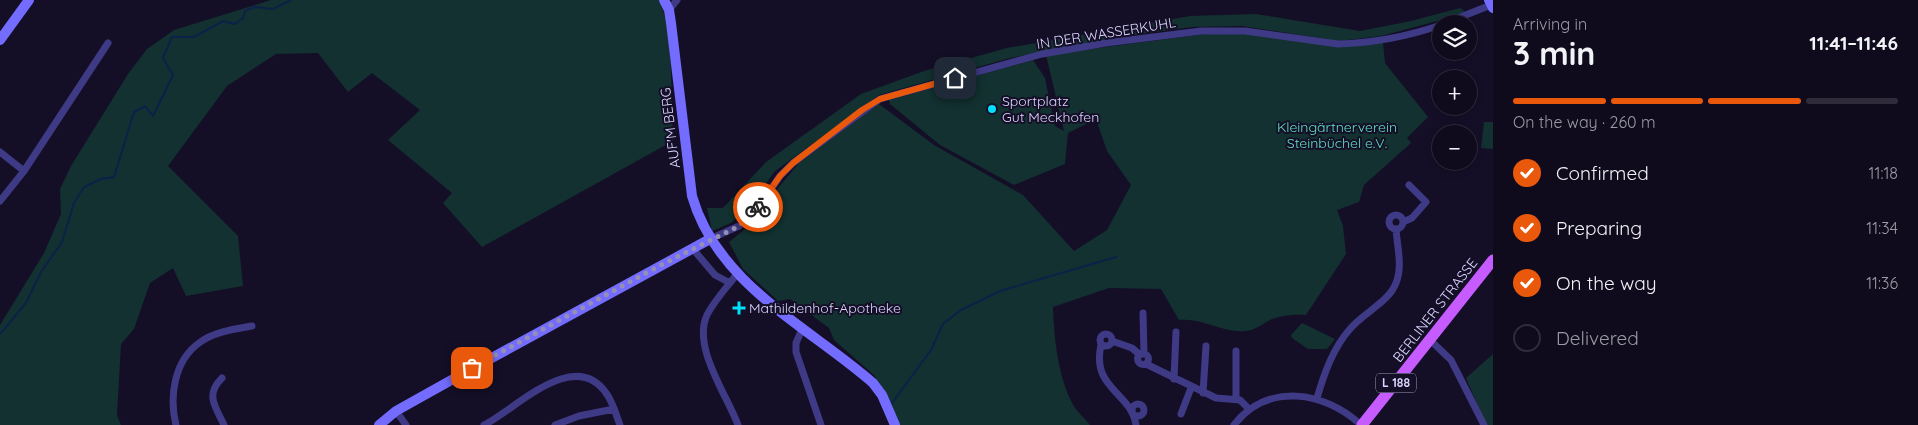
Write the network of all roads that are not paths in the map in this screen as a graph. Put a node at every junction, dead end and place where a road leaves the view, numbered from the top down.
1 (29, 0) edge
2 (664, 0) edge
3 (677, 0) edge
4 (1491, 4) edge
5 (669, 10) junction
6 (1464, 15) edge
7 (1432, 27) edge
8 (0, 40) edge
9 (108, 43) dead end
10 (0, 152) edge
11 (24, 171) junction
12 (1409, 185) dead end
13 (0, 200) edge
14 (1403, 222) junction
15 (1396, 229) junction
16 (710, 239) junction
17 (692, 248) junction
18 (1493, 260) edge
19 (737, 274) junction
20 (730, 283) junction
21 (1143, 314) dead end
22 (252, 326) dead end
23 (803, 328) junction
24 (1176, 332) dead end
25 (1430, 340) junction
26 (1206, 346) dead end
27 (1236, 352) dead end
28 (1142, 354) junction
29 (222, 378) dead end
30 (1174, 379) junction
31 (1191, 388) junction
32 (1203, 393) junction
33 (1317, 398) junction
34 (1236, 399) junction
35 (614, 409) junction
36 (1249, 409) junction
37 (396, 411) junction
38 (1181, 414) dead end
39 (176, 425) edge
40 (224, 425) edge
41 (379, 425) edge
42 (406, 425) edge
43 (484, 425) edge
44 (555, 425) edge
45 (620, 425) edge
46 (738, 425) edge
47 (821, 425) edge
48 (895, 425) edge
49 (1136, 425) edge
50 (1234, 425) edge
51 (1361, 425) edge
52 (1484, 425) edge

1 - 8 street
2 - 5 street, AUF'M BERG
3 - 5 street
4 - 6 street, IN DER WASSERKUHL
5 - 16 street, AUF'M BERG
7 - 16 street, IN DER WASSERKUHL
9 - 11 street
10 - 11 street
11 - 13 street
12 - 14 street
14 - 15 street
14 - 15 street
15 - 33 street
16 - 17 street
16 - 19 street, AUF'M BERG
17 - 20 street
17 - 37 street
18 - 25 main road, BERLINER STRASSE / L 188
19 - 20 street
19 - 23 street, AUF'M BERG
20 - 46 street
21 - 28 street
22 - 39 street
23 - 47 street
23 - 48 street, AUF'M BERG
24 - 30 street
25 - 51 main road, BERLINER STRASSE / L 188
25 - 52 street
26 - 32 street
27 - 34 street
28 - 30 street
28 - 49 street
29 - 40 street
30 - 31 street
31 - 32 street
31 - 38 street
32 - 34 street
33 - 36 street
33 - 51 street
34 - 36 street
35 - 43 street
35 - 44 street
35 - 45 street
36 - 50 street
37 - 41 street
37 - 42 street

